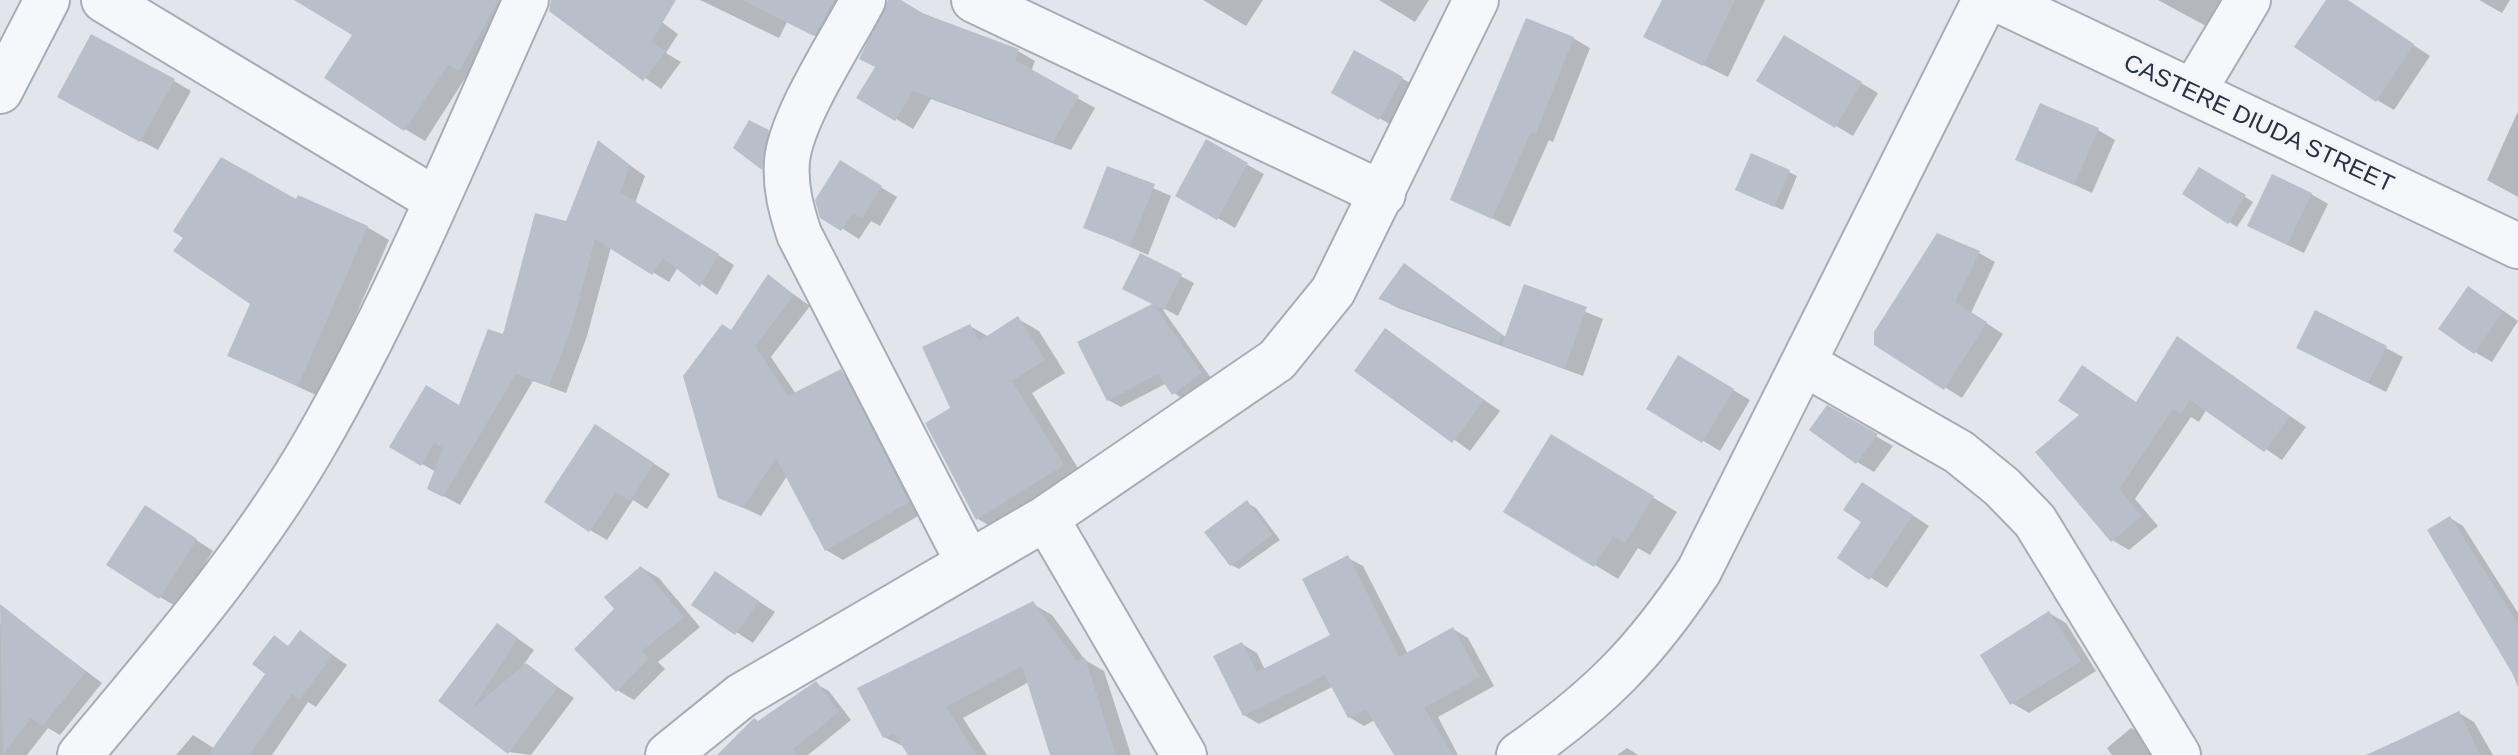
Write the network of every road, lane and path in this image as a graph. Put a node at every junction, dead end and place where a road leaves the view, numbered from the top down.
1 (47, 0) edge
2 (104, 0) edge
3 (526, 0) edge
4 (863, 0) edge
5 (974, 0) edge
6 (1476, 0) edge
7 (1985, 0) edge
8 (1999, 0) edge
9 (2248, 0) edge
10 (0, 91) edge
11 (2193, 92) junction
12 (1383, 194) junction
13 (436, 200) junction
14 (2518, 246) edge
15 (1805, 364) junction
16 (1046, 518) junction
17 (968, 562) junction
18 (80, 755) edge
19 (668, 755) edge
20 (1184, 755) edge
21 (1519, 755) edge
22 (2178, 755) edge

1 - 10 street
2 - 13 street
3 - 13 street
4 - 17 street
5 - 12 street
6 - 12 street
7 - 15 street
8 - 11 street, CASTERE DIUDA STREET
9 - 11 street
11 - 14 street, CASTERE DIUDA STREET
12 - 16 street
13 - 18 street
15 - 21 street
15 - 22 street
16 - 17 street
16 - 20 street
17 - 19 street

